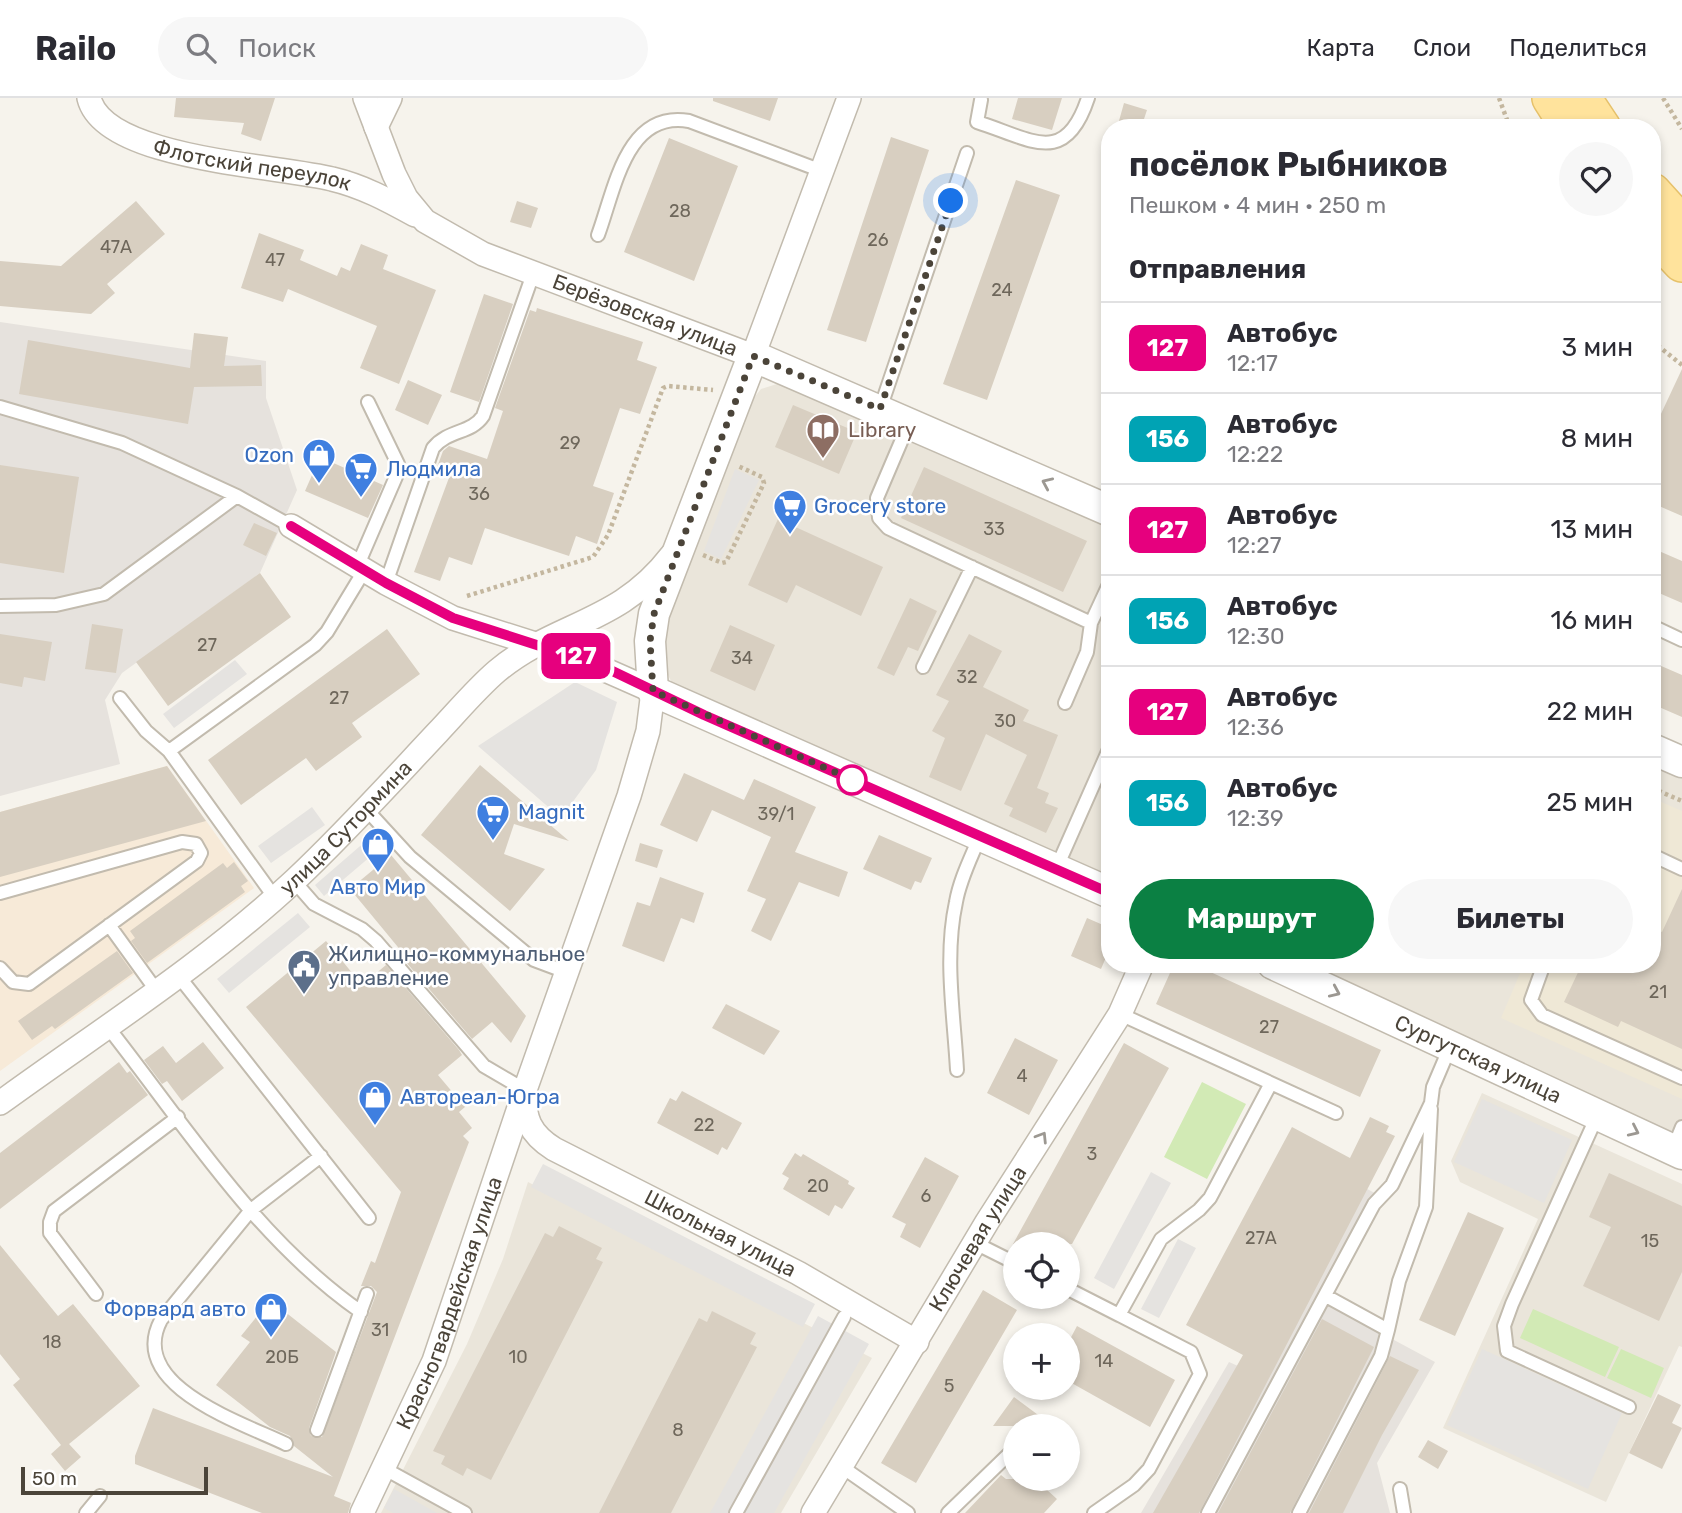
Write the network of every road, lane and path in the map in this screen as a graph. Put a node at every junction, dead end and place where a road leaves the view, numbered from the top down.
1 (89, 98) edge
2 (365, 98) edge
3 (390, 98) edge
4 (849, 98) edge
5 (1088, 98) edge
6 (1499, 98) edge
7 (1551, 98) edge
8 (1582, 98) edge
9 (1662, 98) edge
10 (980, 99) edge
11 (1507, 119) edge
12 (1564, 119) edge
13 (1596, 119) edge
14 (376, 127) junction
15 (1682, 129) edge
16 (967, 153) dead end
17 (822, 171) junction
18 (1661, 202) edge
19 (425, 221) junction
20 (1682, 225) edge
21 (598, 235) dead end
22 (1661, 241) edge
23 (1682, 263) edge
24 (533, 274) junction
25 (1661, 348) edge
26 (753, 356) junction
27 (1682, 365) edge
28 (721, 391) dead end
29 (368, 402) dead end
30 (0, 407) edge
31 (880, 409) junction
32 (910, 422) junction
33 (735, 461) dead end
34 (237, 496) junction
35 (1101, 507) edge
36 (291, 526) joint
37 (687, 550) junction
38 (972, 567) junction
39 (361, 569) junction
40 (386, 583) junction
41 (457, 597) dead end
42 (1101, 601) edge
43 (0, 606) edge
44 (1091, 623) junction
45 (1661, 630) edge
46 (1682, 640) edge
47 (537, 645) junction
48 (923, 667) dead end
49 (653, 691) junction
50 (120, 698) dead end
51 (1065, 703) dead end
52 (170, 751) junction
53 (1661, 753) edge
54 (1682, 762) edge
55 (1101, 767) edge
56 (1661, 792) edge
57 (1682, 801) edge
58 (366, 809) junction
59 (980, 836) junction
60 (1661, 859) edge
61 (1056, 869) junction
62 (1682, 869) edge
63 (294, 881) junction
64 (1101, 889) edge
65 (0, 893) edge
66 (275, 898) junction
67 (109, 925) junction
68 (0, 968) edge
69 (566, 972) junction
70 (1138, 973) edge
71 (1293, 973) edge
72 (1541, 973) edge
73 (177, 974) junction
74 (156, 990) junction
75 (1120, 1014) junction
76 (107, 1026) junction
77 (1451, 1045) junction
78 (957, 1070) dead end
79 (1682, 1077) edge
80 (1270, 1085) junction
81 (525, 1090) junction
82 (0, 1103) edge
83 (1431, 1103) junction
84 (1336, 1113) dead end
85 (1598, 1114) junction
86 (178, 1117) junction
87 (528, 1124) joint
88 (1679, 1143) edge
89 (321, 1156) junction
90 (251, 1210) junction
91 (369, 1218) dead end
92 (975, 1243) junction
93 (1003, 1257) edge
94 (96, 1294) dead end
95 (367, 1294) dead end
96 (1080, 1295) edge
97 (1326, 1296) junction
98 (361, 1312) junction
99 (1119, 1315) junction
100 (844, 1317) dead end
101 (1388, 1330) junction
102 (917, 1342) junction
103 (1629, 1407) dead end
104 (317, 1430) dead end
105 (286, 1444) dead end
106 (1003, 1460) edge
107 (842, 1467) junction
108 (385, 1469) junction
109 (1400, 1489) dead end
110 (100, 1496) dead end
111 (86, 1513) edge
112 (362, 1513) edge
113 (465, 1513) edge
114 (736, 1513) edge
115 (813, 1513) edge
116 (908, 1513) edge
117 (947, 1513) edge
118 (1094, 1513) edge
119 (1208, 1513) edge
120 (1299, 1513) edge
121 (1404, 1513) edge

1 - 19 street, Флотский переулок
2 - 14 street, Берёзовская улица
3 - 14 street
4 - 17 street, Красногвардейская улица
5 - 10 lane
6 - 11 path
7 - 12 main road
8 - 13 main road
9 - 15 path
14 - 19 street, Берёзовская улица
16 - 31 lane
17 - 21 lane
17 - 26 street, Красногвардейская улица
18 - 20 main road
19 - 24 street, Берёзовская улица
22 - 23 main road
24 - 26 street, Берёзовская улица
24 - 40 lane
25 - 27 path
26 - 31 street, Берёзовская улица
26 - 37 street, Красногвардейская улица
28 - 41 path
29 - 39 lane
30 - 34 lane
31 - 32 street, Берёзовская улица
35 -> 32 street, Берёзовская улица
32 - 38 lane
33 - 37 path
34 - 36 lane
34 - 43 lane
36 - 39 street
37 - 47 street, улица Сутормина
37 - 49 street, Красногвардейская улица
38 - 44 lane
38 - 48 lane
39 - 40 street
39 - 52 lane
40 - 47 street
42 - 44 lane
44 - 51 lane
45 - 46 lane
47 - 49 street
47 - 58 street, улица Сутормина
49 - 59 street
49 - 69 street, Красногвардейская улица
50 - 52 lane
52 - 66 lane
53 - 54 street
55 - 61 lane
56 - 57 path
58 - 63 street, улица Сутормина
58 - 69 lane
59 - 61 street
59 - 78 lane
60 - 62 lane
61 - 64 street
63 - 66 street, улица Сутормина
63 - 81 lane
65 - 67 lane
66 - 73 street, улица Сутормина
67 - 68 lane
67 - 74 lane
69 - 81 street, Красногвардейская улица
70 - 75 street, Ключевая улица
71 -> 77 street, Сургутская улица
72 - 79 lane
73 - 74 street, улица Сутормина
73 - 89 lane
74 - 76 street, улица Сутормина
75 - 80 lane
92 -> 75 street, Ключевая улица
76 - 82 street, улица Сутормина
76 - 86 lane
77 - 83 lane
77 - 85 street, Сургутская улица
80 - 84 lane
80 - 99 lane
81 - 87 street, Красногвардейская улица
81 - 108 street, Красногвардейская улица
83 - 97 lane
83 - 101 lane
85 -> 88 street, Сургутская улица
85 - 103 lane
86 - 90 lane
86 - 94 lane
87 - 102 street, Школьная улица
89 - 90 lane
89 - 91 lane
90 - 98 lane
90 - 105 lane
92 - 93 lane
92 - 102 street, Ключевая улица
95 - 98 lane
96 - 99 lane
97 - 101 lane
97 - 119 lane
98 - 104 lane
99 - 118 lane
100 - 114 lane
101 - 120 lane
102 - 107 street, Ключевая улица
106 - 117 lane
107 - 115 street, Ключевая улица
107 - 116 lane
108 - 112 street, Красногвардейская улица
108 - 113 lane
109 - 121 lane
110 - 111 lane

